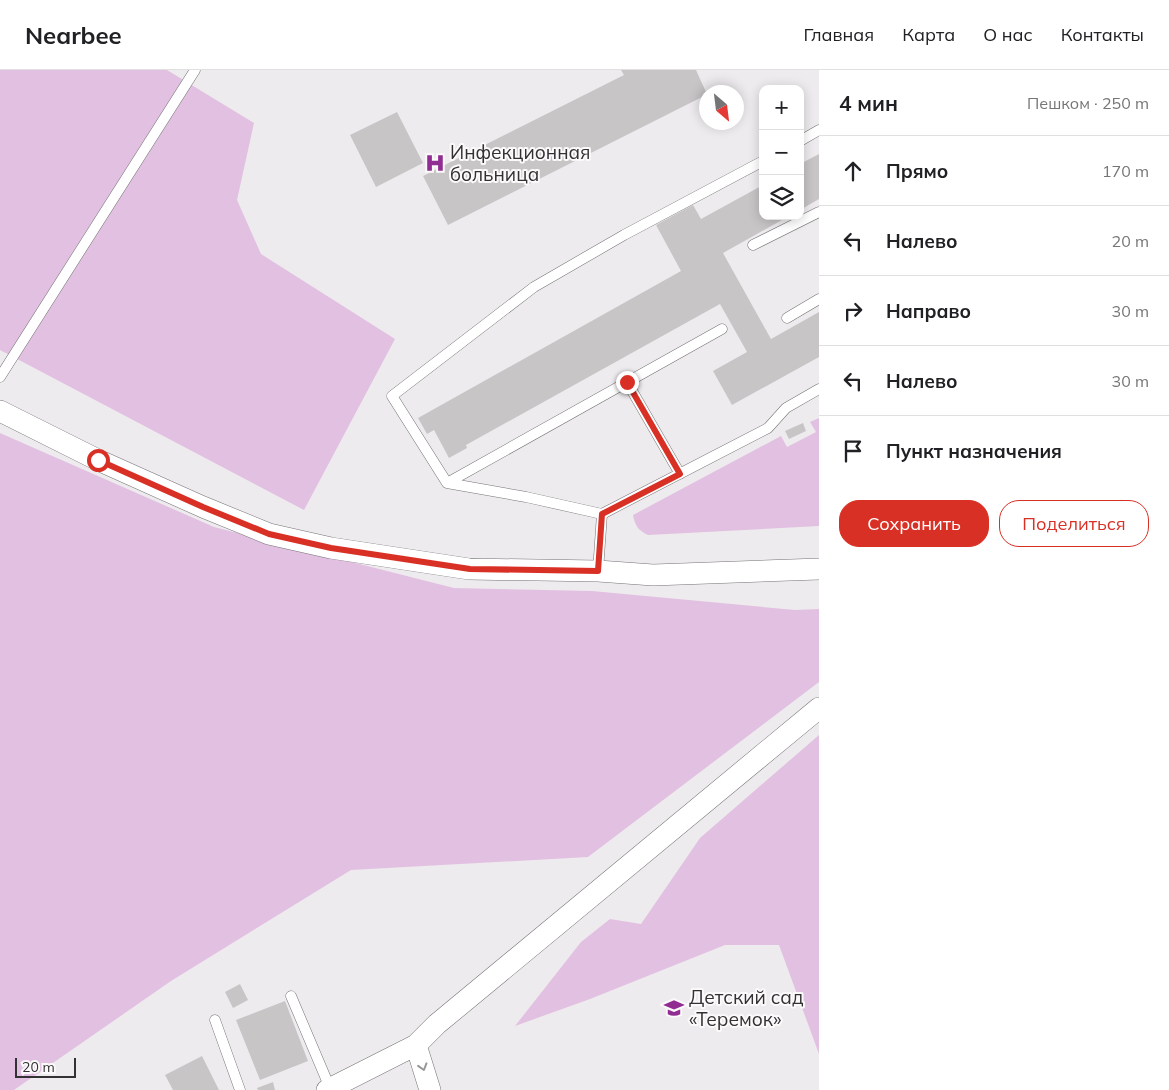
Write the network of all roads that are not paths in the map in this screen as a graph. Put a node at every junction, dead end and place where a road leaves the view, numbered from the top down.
1 (195, 70) edge
2 (819, 130) edge
3 (804, 138) edge
4 (759, 163) edge
5 (819, 212) edge
6 (753, 245) dead end
7 (819, 299) edge
8 (787, 318) dead end
9 (722, 329) dead end
10 (0, 377) edge
11 (627, 382) junction
12 (819, 389) edge
13 (0, 412) edge
14 (680, 474) junction
15 (447, 483) junction
16 (602, 514) junction
17 (819, 569) edge
18 (598, 571) junction
19 (819, 708) edge
20 (291, 996) dead end
21 (215, 1020) dead end
22 (416, 1044) junction
23 (328, 1089) edge
24 (240, 1090) edge
25 (430, 1090) edge

1 - 10 lane
2 - 3 lane
4 - 15 lane
5 - 6 lane
7 - 8 lane
9 - 11 lane
11 - 14 lane
11 - 15 lane
12 - 14 lane
13 - 18 street
14 - 16 lane
15 - 16 lane
16 - 18 lane
17 - 18 street
19 - 22 street
20 - 23 lane
21 - 24 lane
22 - 23 street
22 -> 25 street

